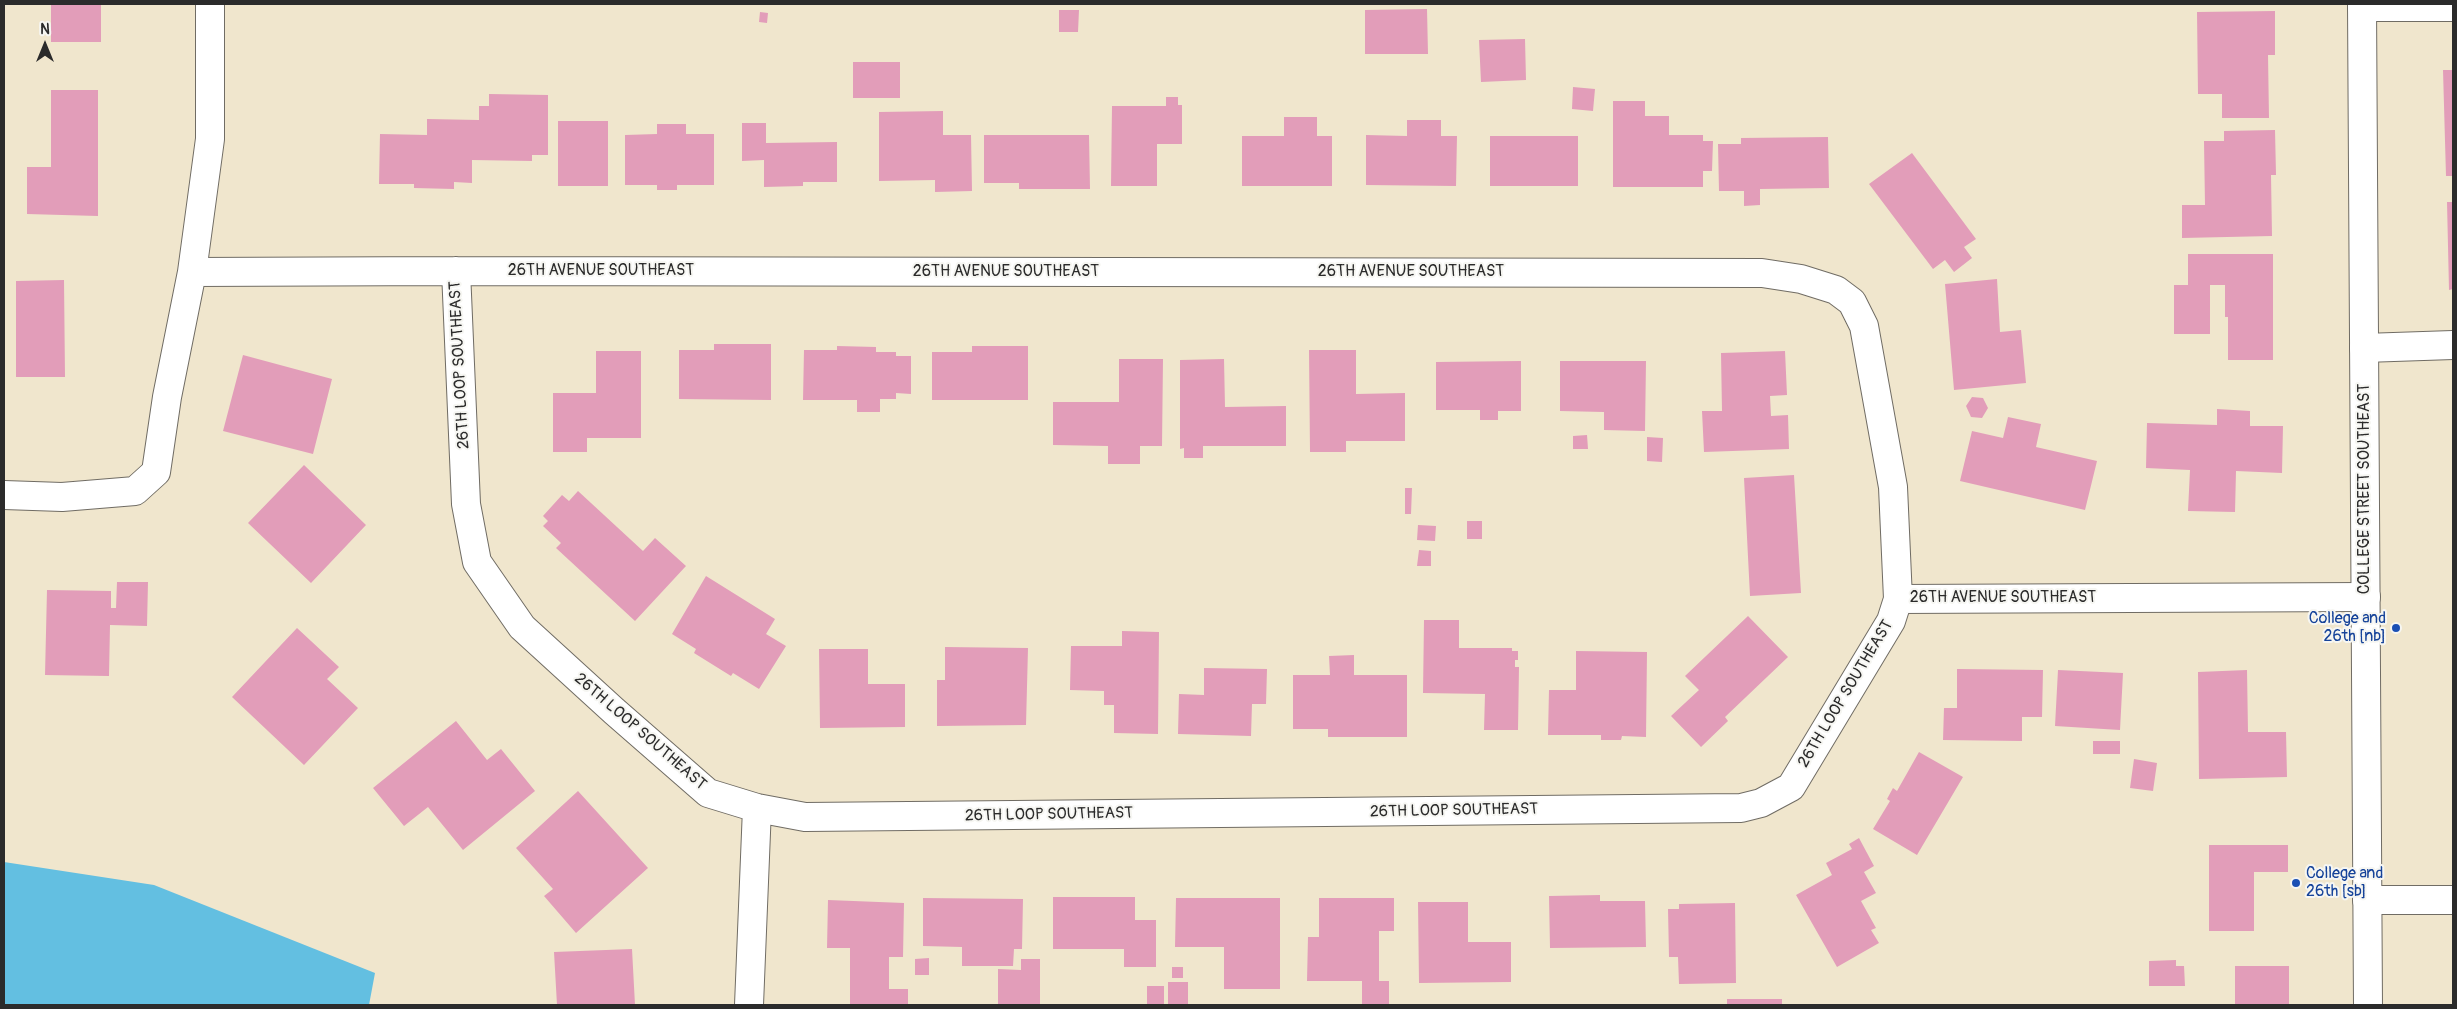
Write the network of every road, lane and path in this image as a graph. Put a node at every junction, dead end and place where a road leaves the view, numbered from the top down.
1 (210, 4) edge
2 (2362, 5) edge
3 (2453, 7) edge
4 (456, 271) junction
5 (192, 272) junction
6 (2453, 346) edge
7 (2364, 348) junction
8 (4, 495) edge
9 (2366, 597) junction
10 (1898, 599) junction
11 (757, 808) junction
12 (2367, 900) junction
13 (2453, 900) edge
14 (749, 1005) edge
15 (2368, 1005) edge

1 - 5 street
2 - 3 street
2 - 7 street, COLLEGE STREET SOUTHEAST
4 - 5 street, 26TH AVENUE SOUTHEAST
4 - 10 street, 26TH AVENUE SOUTHEAST
4 - 11 street, 26TH LOOP SOUTHEAST
5 - 8 street
6 - 7 street
7 - 9 street, COLLEGE STREET SOUTHEAST
9 - 10 street, 26TH AVENUE SOUTHEAST
9 - 12 street, COLLEGE STREET SOUTHEAST
10 - 11 street, 26TH LOOP SOUTHEAST
11 - 14 street
12 - 13 street
12 - 15 street, COLLEGE STREET SOUTHEAST

